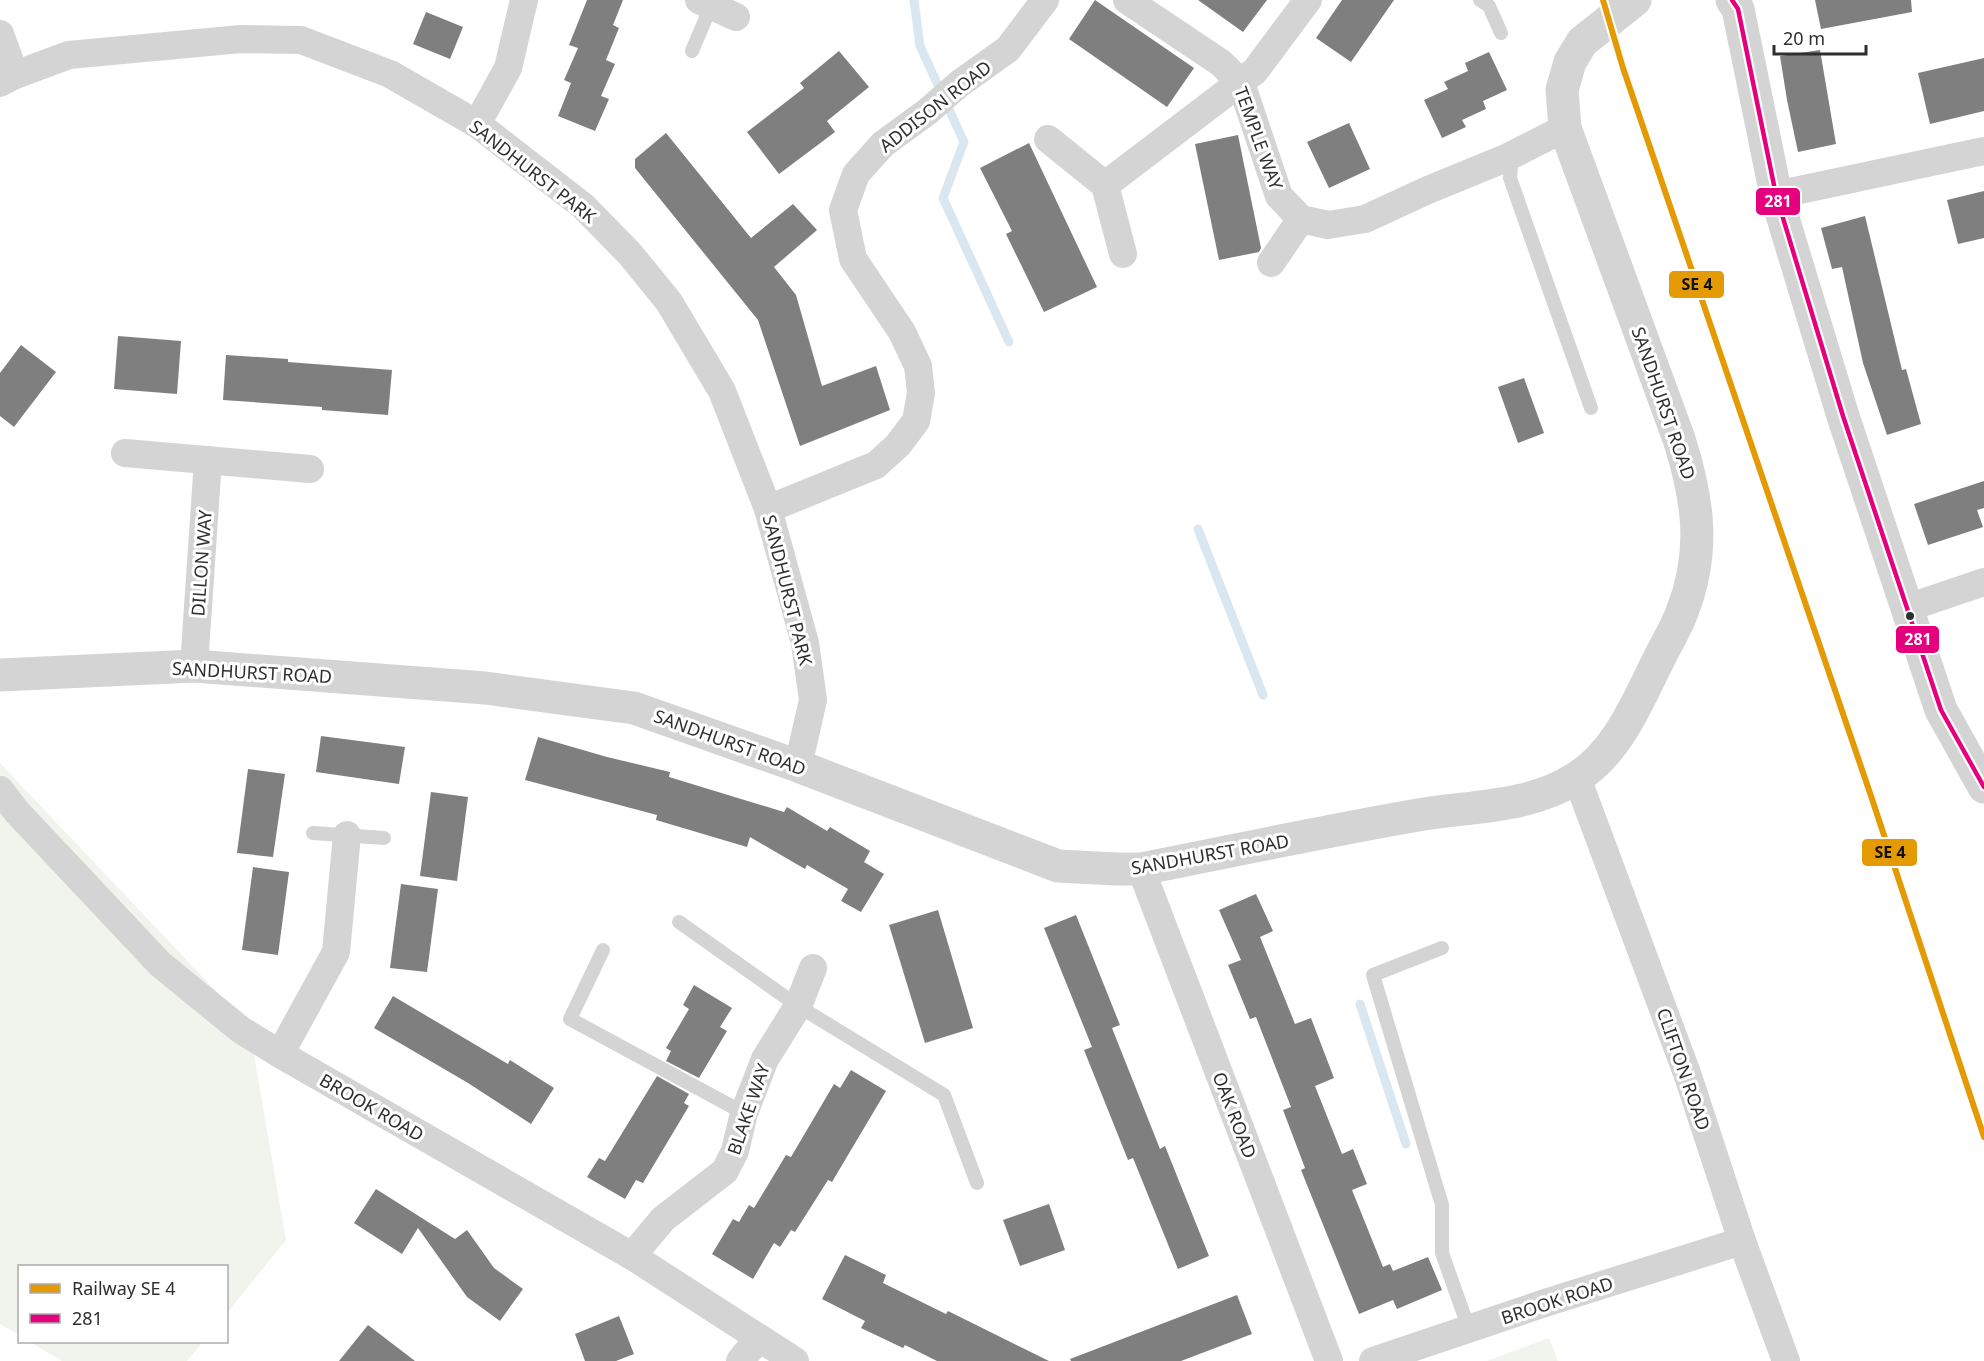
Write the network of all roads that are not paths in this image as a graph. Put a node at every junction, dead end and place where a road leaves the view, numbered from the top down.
1 (524, 0) edge
2 (1046, 0) edge
3 (1127, 0) edge
4 (1308, 0) edge
5 (1480, 0) edge
6 (1635, 0) edge
7 (1732, 0) edge
8 (715, 8) edge
9 (1501, 33) dead end
10 (0, 34) edge
11 (692, 51) dead end
12 (8, 79) edge
13 (1241, 82) junction
14 (477, 124) junction
15 (1566, 128) junction
16 (1048, 139) dead end
17 (1984, 151) edge
18 (1512, 155) junction
19 (1105, 185) junction
20 (1776, 195) junction
21 (1301, 219) junction
22 (1123, 254) dead end
23 (1271, 263) dead end
24 (1591, 408) dead end
25 (125, 453) dead end
26 (208, 460) junction
27 (310, 469) dead end
28 (768, 509) junction
29 (1984, 582) edge
30 (1907, 608) junction
31 (194, 666) junction
32 (0, 675) edge
33 (798, 766) junction
34 (1577, 778) junction
35 (1984, 787) edge
36 (0, 790) edge
37 (313, 833) dead end
38 (347, 835) junction
39 (384, 838) dead end
40 (1141, 868) junction
41 (679, 922) dead end
42 (1442, 948) dead end
43 (603, 950) dead end
44 (813, 968) dead end
45 (798, 1006) junction
46 (280, 1054) junction
47 (744, 1113) junction
48 (977, 1183) dead end
49 (1742, 1241) junction
50 (632, 1256) junction
51 (1469, 1329) junction
52 (759, 1338) junction
53 (740, 1361) edge
54 (795, 1361) edge
55 (1329, 1361) edge
56 (1373, 1361) edge
57 (1786, 1361) edge

1 - 14 street
2 - 28 street, ADDISON ROAD
3 - 13 street, TEMPLE WAY
4 - 13 street
5 - 9 lane
6 - 15 street, SANDHURST ROAD
7 - 20 street
8 - 11 lane
10 - 12 street
12 - 14 street, SANDHURST PARK
13 - 19 street
13 - 21 street, TEMPLE WAY
14 - 28 street, SANDHURST PARK
15 - 18 street
15 - 34 street, SANDHURST ROAD
16 - 19 street
17 - 20 street
18 - 21 street
18 - 24 lane
19 - 22 street
20 - 30 street
21 - 23 street
25 - 26 street
26 - 27 street
26 - 31 street, DILLON WAY
28 - 33 street, SANDHURST PARK
29 - 30 street
30 - 35 street
31 - 32 street, SANDHURST ROAD
31 - 33 street, SANDHURST ROAD
33 - 40 street, SANDHURST ROAD
34 - 40 street, SANDHURST ROAD
34 - 49 street, CLIFTON ROAD
36 - 46 street, BROOK ROAD
37 - 38 lane
38 - 39 lane
38 - 46 street
40 - 55 street, OAK ROAD
41 - 45 lane
42 - 51 lane
43 - 47 lane
44 - 45 street, BLAKE WAY
45 - 47 street, BLAKE WAY
45 - 48 lane
46 - 50 street, BROOK ROAD
47 - 50 street, BLAKE WAY
49 - 51 street, BROOK ROAD
49 - 57 street, CLIFTON ROAD
50 - 52 street, BROOK ROAD
51 - 56 street, BROOK ROAD
52 - 53 street
52 - 54 street, BROOK ROAD

